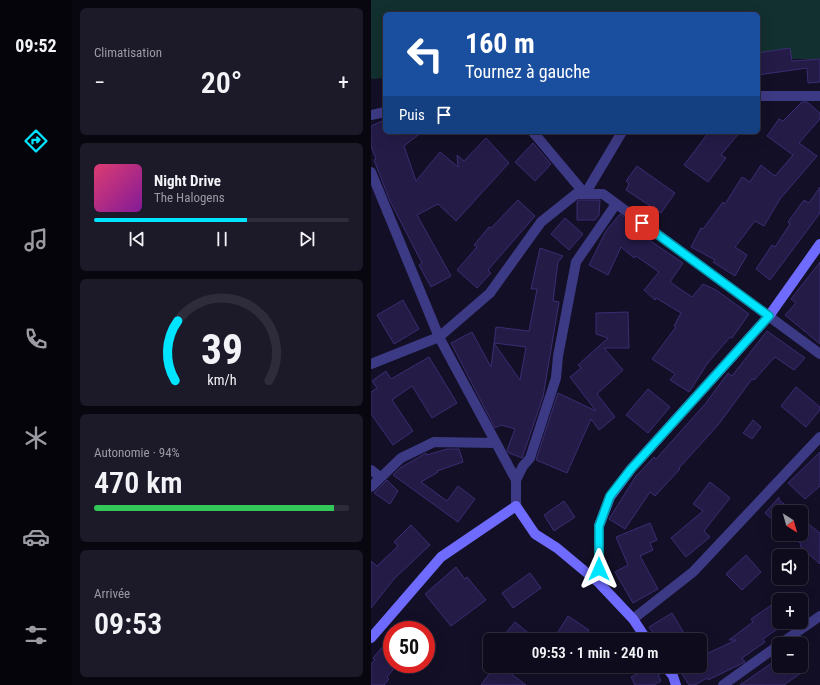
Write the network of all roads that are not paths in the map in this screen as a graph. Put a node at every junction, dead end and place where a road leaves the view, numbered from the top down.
1 (760, 96) edge
2 (820, 96) edge
3 (383, 112) edge
4 (371, 115) edge
5 (535, 134) edge
6 (621, 134) edge
7 (371, 172) edge
8 (585, 194) junction
9 (616, 204) junction
10 (820, 244) edge
11 (769, 316) junction
12 (439, 337) junction
13 (820, 354) edge
14 (371, 364) edge
15 (820, 437) edge
16 (496, 443) junction
17 (371, 470) edge
18 (380, 477) junction
19 (516, 480) junction
20 (371, 487) edge
21 (516, 506) junction
22 (599, 583) junction
23 (820, 616) edge
24 (633, 619) junction
25 (642, 633) edge
26 (790, 637) edge
27 (371, 638) edge
28 (772, 650) edge
29 (671, 673) edge
30 (676, 685) edge
31 (723, 685) edge

1 - 2 street
3 - 4 street
5 - 8 street
6 - 8 street
7 - 12 street
8 - 9 street
8 - 12 street
9 - 11 street
9 - 19 street
10 - 11 main road
11 - 13 street
11 - 22 main road
12 - 14 street
12 - 16 street
15 - 24 street
16 - 18 street
16 - 19 street
17 - 18 street
18 - 20 street
19 - 21 street
21 - 22 main road
21 - 27 main road
22 - 24 main road
23 - 26 street
24 - 25 main road
28 - 31 street
29 - 30 main road

